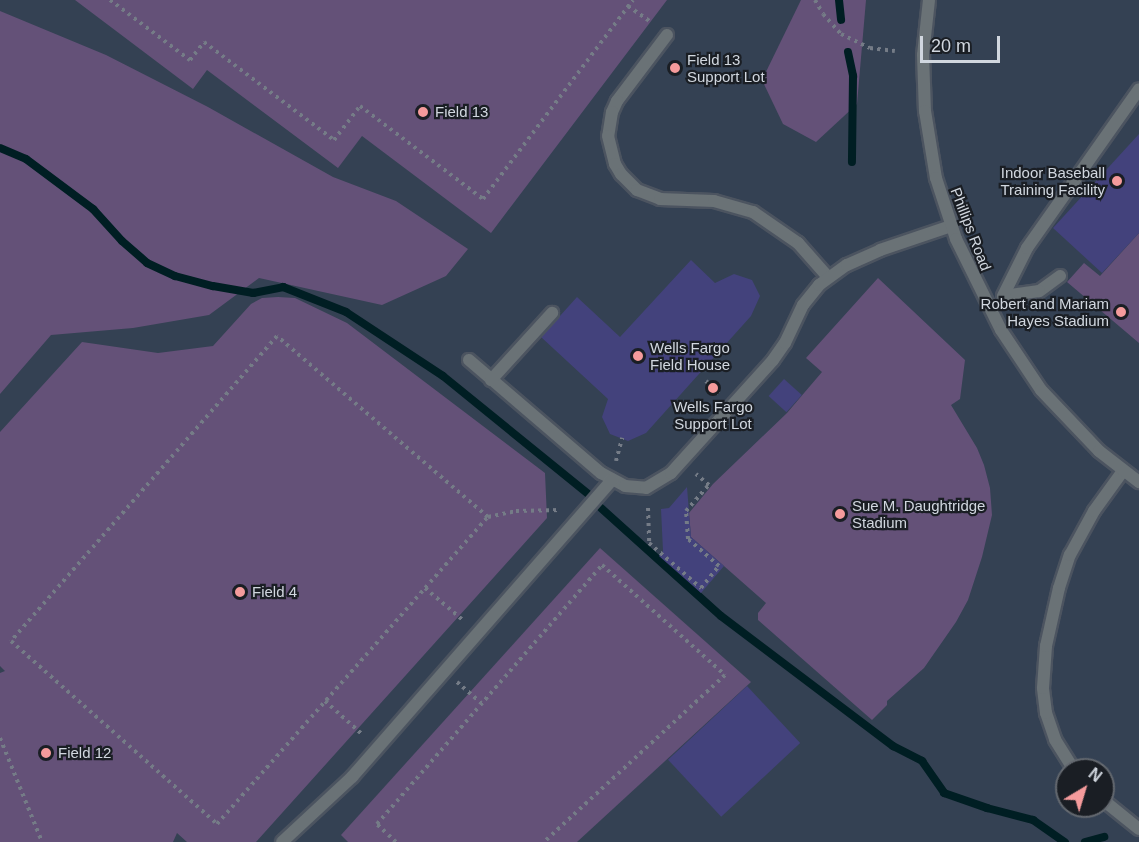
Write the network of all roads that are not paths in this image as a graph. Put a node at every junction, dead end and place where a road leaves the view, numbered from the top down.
1 (929, 0) edge
2 (667, 34) road end
3 (1139, 89) edge
4 (951, 226) junction
5 (1059, 276) dead end
6 (828, 277) junction
7 (1004, 296) junction
8 (988, 305) junction
9 (552, 313) dead end
10 (469, 360) dead end
11 (491, 380) junction
12 (1123, 471) junction
13 (612, 480) junction
14 (1139, 482) edge
15 (1067, 758) edge
16 (1115, 810) edge
17 (1139, 829) edge
18 (282, 842) edge

1 - 4 street, Phillips Road
2 - 6 street
3 - 7 street
4 - 6 street
4 - 8 street, Phillips Road
5 - 7 street
6 - 13 street
7 - 8 street
8 - 12 street, Phillips Road
9 - 11 street
10 - 11 street
11 - 13 street
12 - 14 street, Phillips Road
12 - 15 street
13 - 18 street
16 - 17 street

